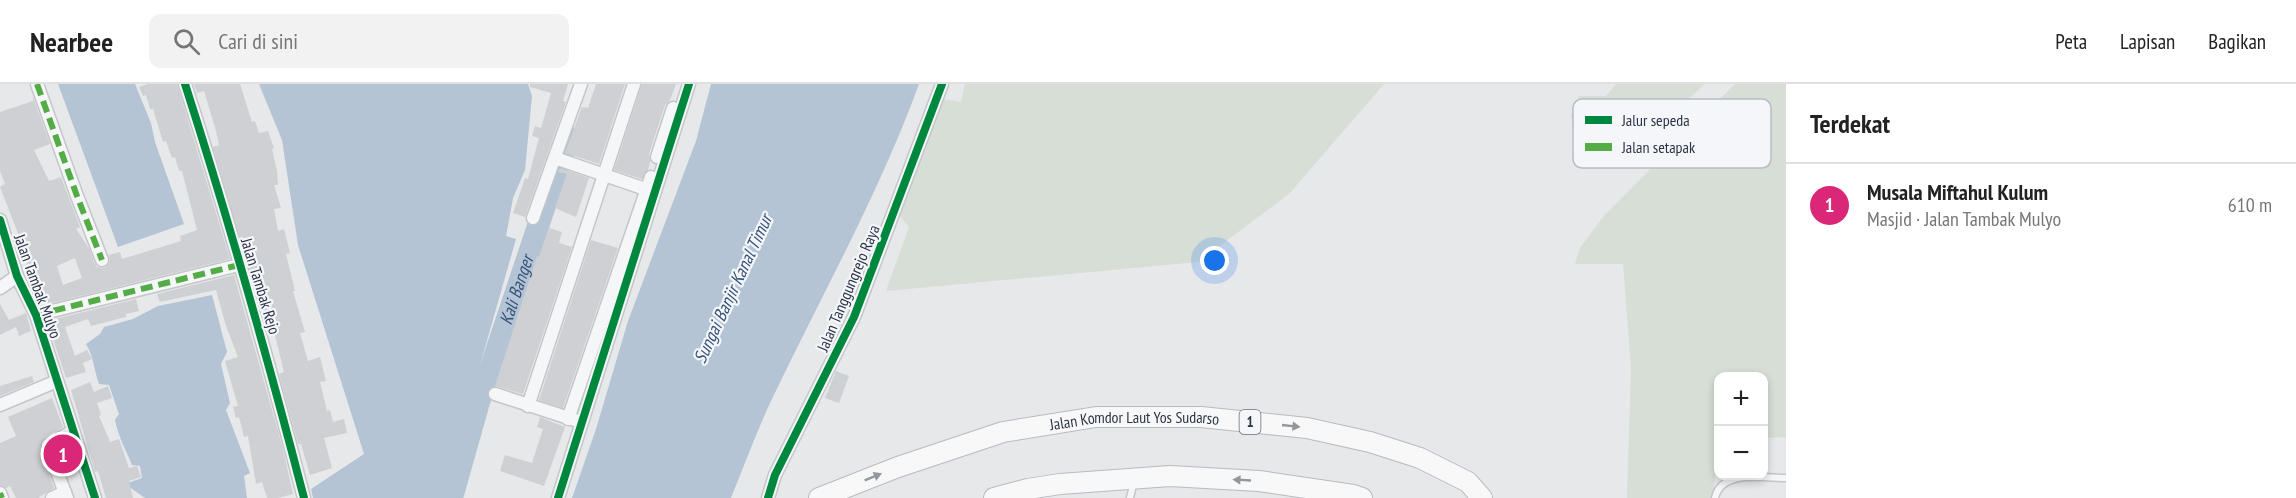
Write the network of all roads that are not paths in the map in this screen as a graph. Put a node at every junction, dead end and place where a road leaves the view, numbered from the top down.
1 (37, 84) edge
2 (185, 84) edge
3 (581, 84) edge
4 (634, 84) edge
5 (680, 84) edge
6 (689, 84) edge
7 (942, 84) edge
8 (555, 158) junction
9 (605, 176) junction
10 (651, 191) junction
11 (533, 218) dead end
12 (0, 220) edge
13 (102, 260) dead end
14 (239, 266) junction
15 (17, 276) junction
16 (0, 288) edge
17 (36, 315) junction
18 (57, 381) junction
19 (495, 394) dead end
20 (0, 405) edge
21 (528, 405) junction
22 (568, 418) junction
23 (582, 422) junction
24 (73, 431) junction
25 (1135, 478) junction
26 (1786, 478) edge
27 (1305, 493) edge
28 (0, 494) edge
29 (66, 495) edge
30 (2, 498) edge
31 (52, 498) edge
32 (95, 498) edge
33 (304, 498) edge
34 (558, 498) edge
35 (768, 498) edge
36 (819, 498) edge
37 (994, 498) edge
38 (1130, 498) edge
39 (1362, 498) edge
40 (1482, 498) edge
41 (1715, 498) edge

1 - 13 street
2 - 14 street, Jalan Tambak Rejo
3 - 8 street
4 - 9 street
5 - 10 street
6 - 10 street
7 - 35 street, Jalan Tanggungrejo Raya
8 - 9 street
8 - 11 street
9 - 10 street
9 - 21 street
10 - 22 street
10 - 23 street
12 - 15 street, Jalan Tambak Mulyo
14 - 17 street
14 - 33 street, Jalan Tambak Rejo
15 - 16 street
15 - 17 street, Jalan Tambak Mulyo
17 - 18 street, Jalan Tambak Mulyo
18 - 20 street
18 - 24 street, Jalan Tambak Mulyo
19 - 21 street
21 - 22 street
22 - 23 street
23 - 34 street
24 - 29 street
24 - 32 street, Jalan Tambak Mulyo
27 -> 25 highway
25 - 37 highway
25 - 38 lane
26 - 41 lane
27 - 39 highway
28 - 30 street
29 - 31 street
36 -> 40 highway, Jalan Komdor Laut Yos Sudarso / 1

